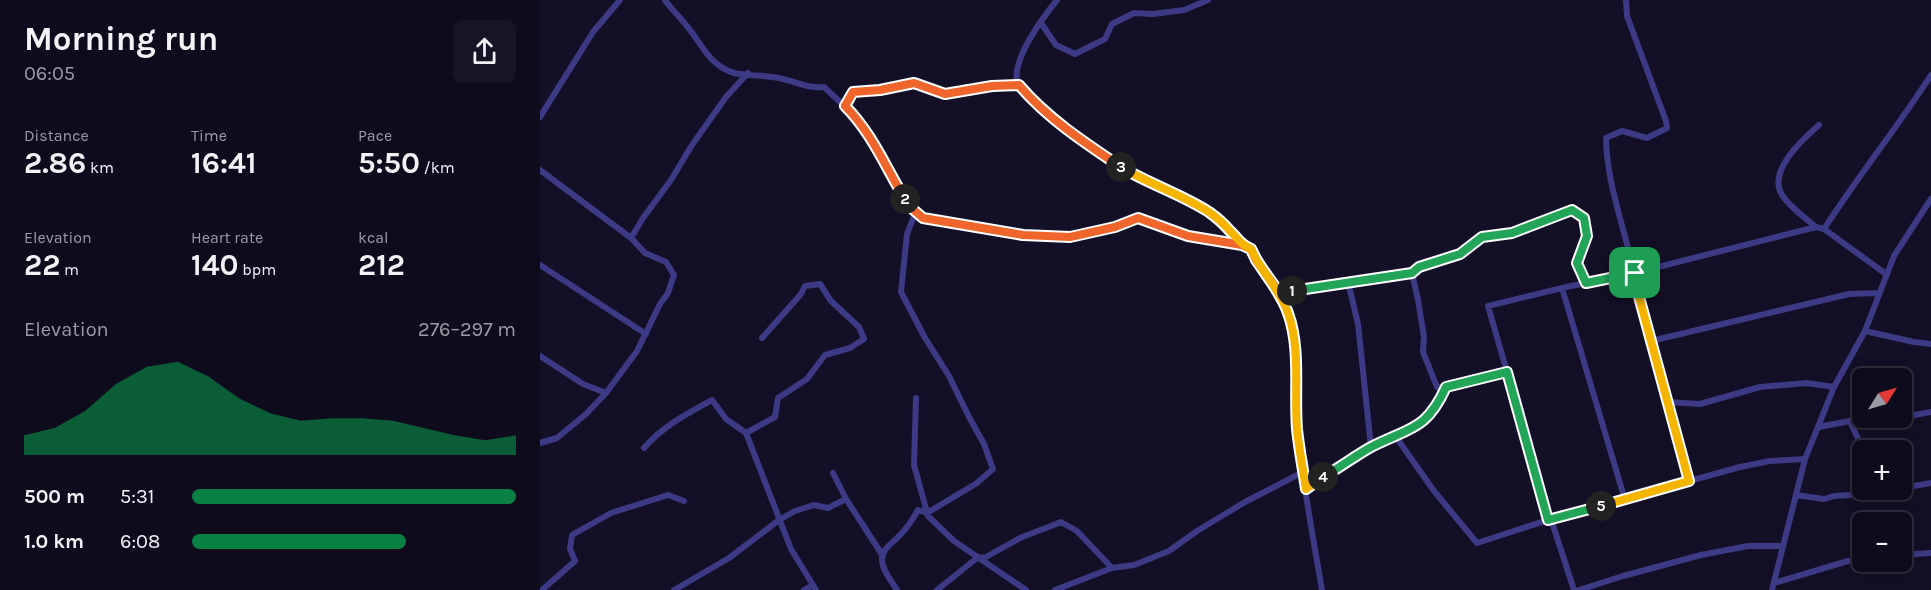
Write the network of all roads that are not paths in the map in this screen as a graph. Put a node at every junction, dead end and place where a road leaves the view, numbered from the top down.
1 (620, 0) edge
2 (665, 0) edge
3 (1057, 0) edge
4 (1208, 0) edge
5 (1626, 0) edge
6 (1041, 23) junction
7 (748, 74) junction
8 (1931, 75) edge
9 (1019, 85) junction
10 (845, 106) junction
11 (540, 117) edge
12 (1819, 125) dead end
13 (540, 170) edge
14 (1931, 199) edge
15 (1929, 207) edge
16 (916, 211) junction
17 (1816, 227) junction
18 (1824, 229) junction
19 (631, 238) junction
20 (1242, 245) junction
21 (540, 265) edge
22 (1412, 273) junction
23 (1635, 273) junction
24 (1886, 274) junction
25 (1348, 282) junction
26 (1586, 283) junction
27 (1562, 288) junction
28 (1279, 292) junction
29 (1878, 293) junction
30 (1865, 331) junction
31 (646, 334) junction
32 (762, 338) dead end
33 (1652, 341) junction
34 (1931, 344) edge
35 (540, 356) edge
36 (1507, 372) junction
37 (1446, 387) junction
38 (1834, 387) junction
39 (606, 393) junction
40 (916, 398) dead end
41 (1668, 402) junction
42 (1931, 412) edge
43 (1850, 421) junction
44 (1819, 427) junction
45 (746, 433) junction
46 (1396, 437) junction
47 (542, 440) edge
48 (1859, 440) edge
49 (1371, 447) junction
50 (644, 448) dead end
51 (1805, 459) junction
52 (833, 472) dead end
53 (1303, 472) junction
54 (1689, 481) junction
55 (1931, 483) edge
56 (1912, 486) edge
57 (1306, 489) junction
58 (1796, 495) junction
59 (1852, 495) edge
60 (846, 499) junction
61 (1626, 500) junction
62 (684, 501) dead end
63 (927, 513) junction
64 (779, 520) junction
65 (1550, 520) junction
66 (1782, 546) junction
67 (1931, 553) edge
68 (1912, 554) edge
69 (883, 556) junction
70 (977, 558) junction
71 (1852, 560) edge
72 (1112, 568) junction
73 (1604, 582) junction
74 (815, 587) edge
75 (1773, 587) edge
76 (542, 590) edge
77 (674, 590) edge
78 (804, 590) edge
79 (897, 590) edge
80 (937, 590) edge
81 (1026, 590) edge
82 (1054, 590) edge
83 (1322, 590) edge
84 (1574, 590) edge
85 (1579, 590) edge
86 (1607, 590) edge

1 - 11 street
2 - 7 street
3 - 6 street
4 - 6 street
5 - 23 street
6 - 9 street
7 - 10 street
7 - 19 street
8 - 18 street
9 - 10 street
9 - 20 street
10 - 16 street
12 - 17 street
13 - 19 street
14 - 15 street
15 - 24 street
16 - 20 street
16 - 63 street
17 - 18 street
17 - 23 street
18 - 24 street
19 - 31 street
20 - 28 street
21 - 31 street
22 - 25 street
22 - 26 street
22 - 37 street
23 - 26 street
23 - 33 street
24 - 29 street
25 - 28 street
25 - 49 street
26 - 27 street
27 - 36 street
27 - 61 street
28 - 53 street
29 - 30 street
29 - 33 street
30 - 34 street
30 - 38 street
31 - 39 street
32 - 45 street
33 - 41 street
35 - 39 street
36 - 37 street
36 - 65 street
37 - 46 street
38 - 41 street
38 - 44 street
39 - 47 street
40 - 63 street
41 - 54 street
42 - 43 street
43 - 44 street
43 - 48 street
44 - 51 street
45 - 50 street
45 - 64 street
46 - 49 street
46 - 65 street
49 - 57 street
51 - 54 street
51 - 58 street
52 - 60 street
53 - 57 street
53 - 72 street
54 - 61 street
55 - 56 street
57 - 83 street
58 - 59 street
58 - 66 street
60 - 64 street
60 - 69 street
61 - 65 street
62 - 76 street
63 - 69 street
63 - 70 street
64 - 74 street
64 - 77 street
65 - 84 street
66 - 73 street
66 - 75 street
67 - 68 street
69 - 79 street
70 - 72 street
70 - 80 street
70 - 81 street
71 - 75 street
72 - 82 street
73 - 85 street
73 - 86 street
74 - 78 street

